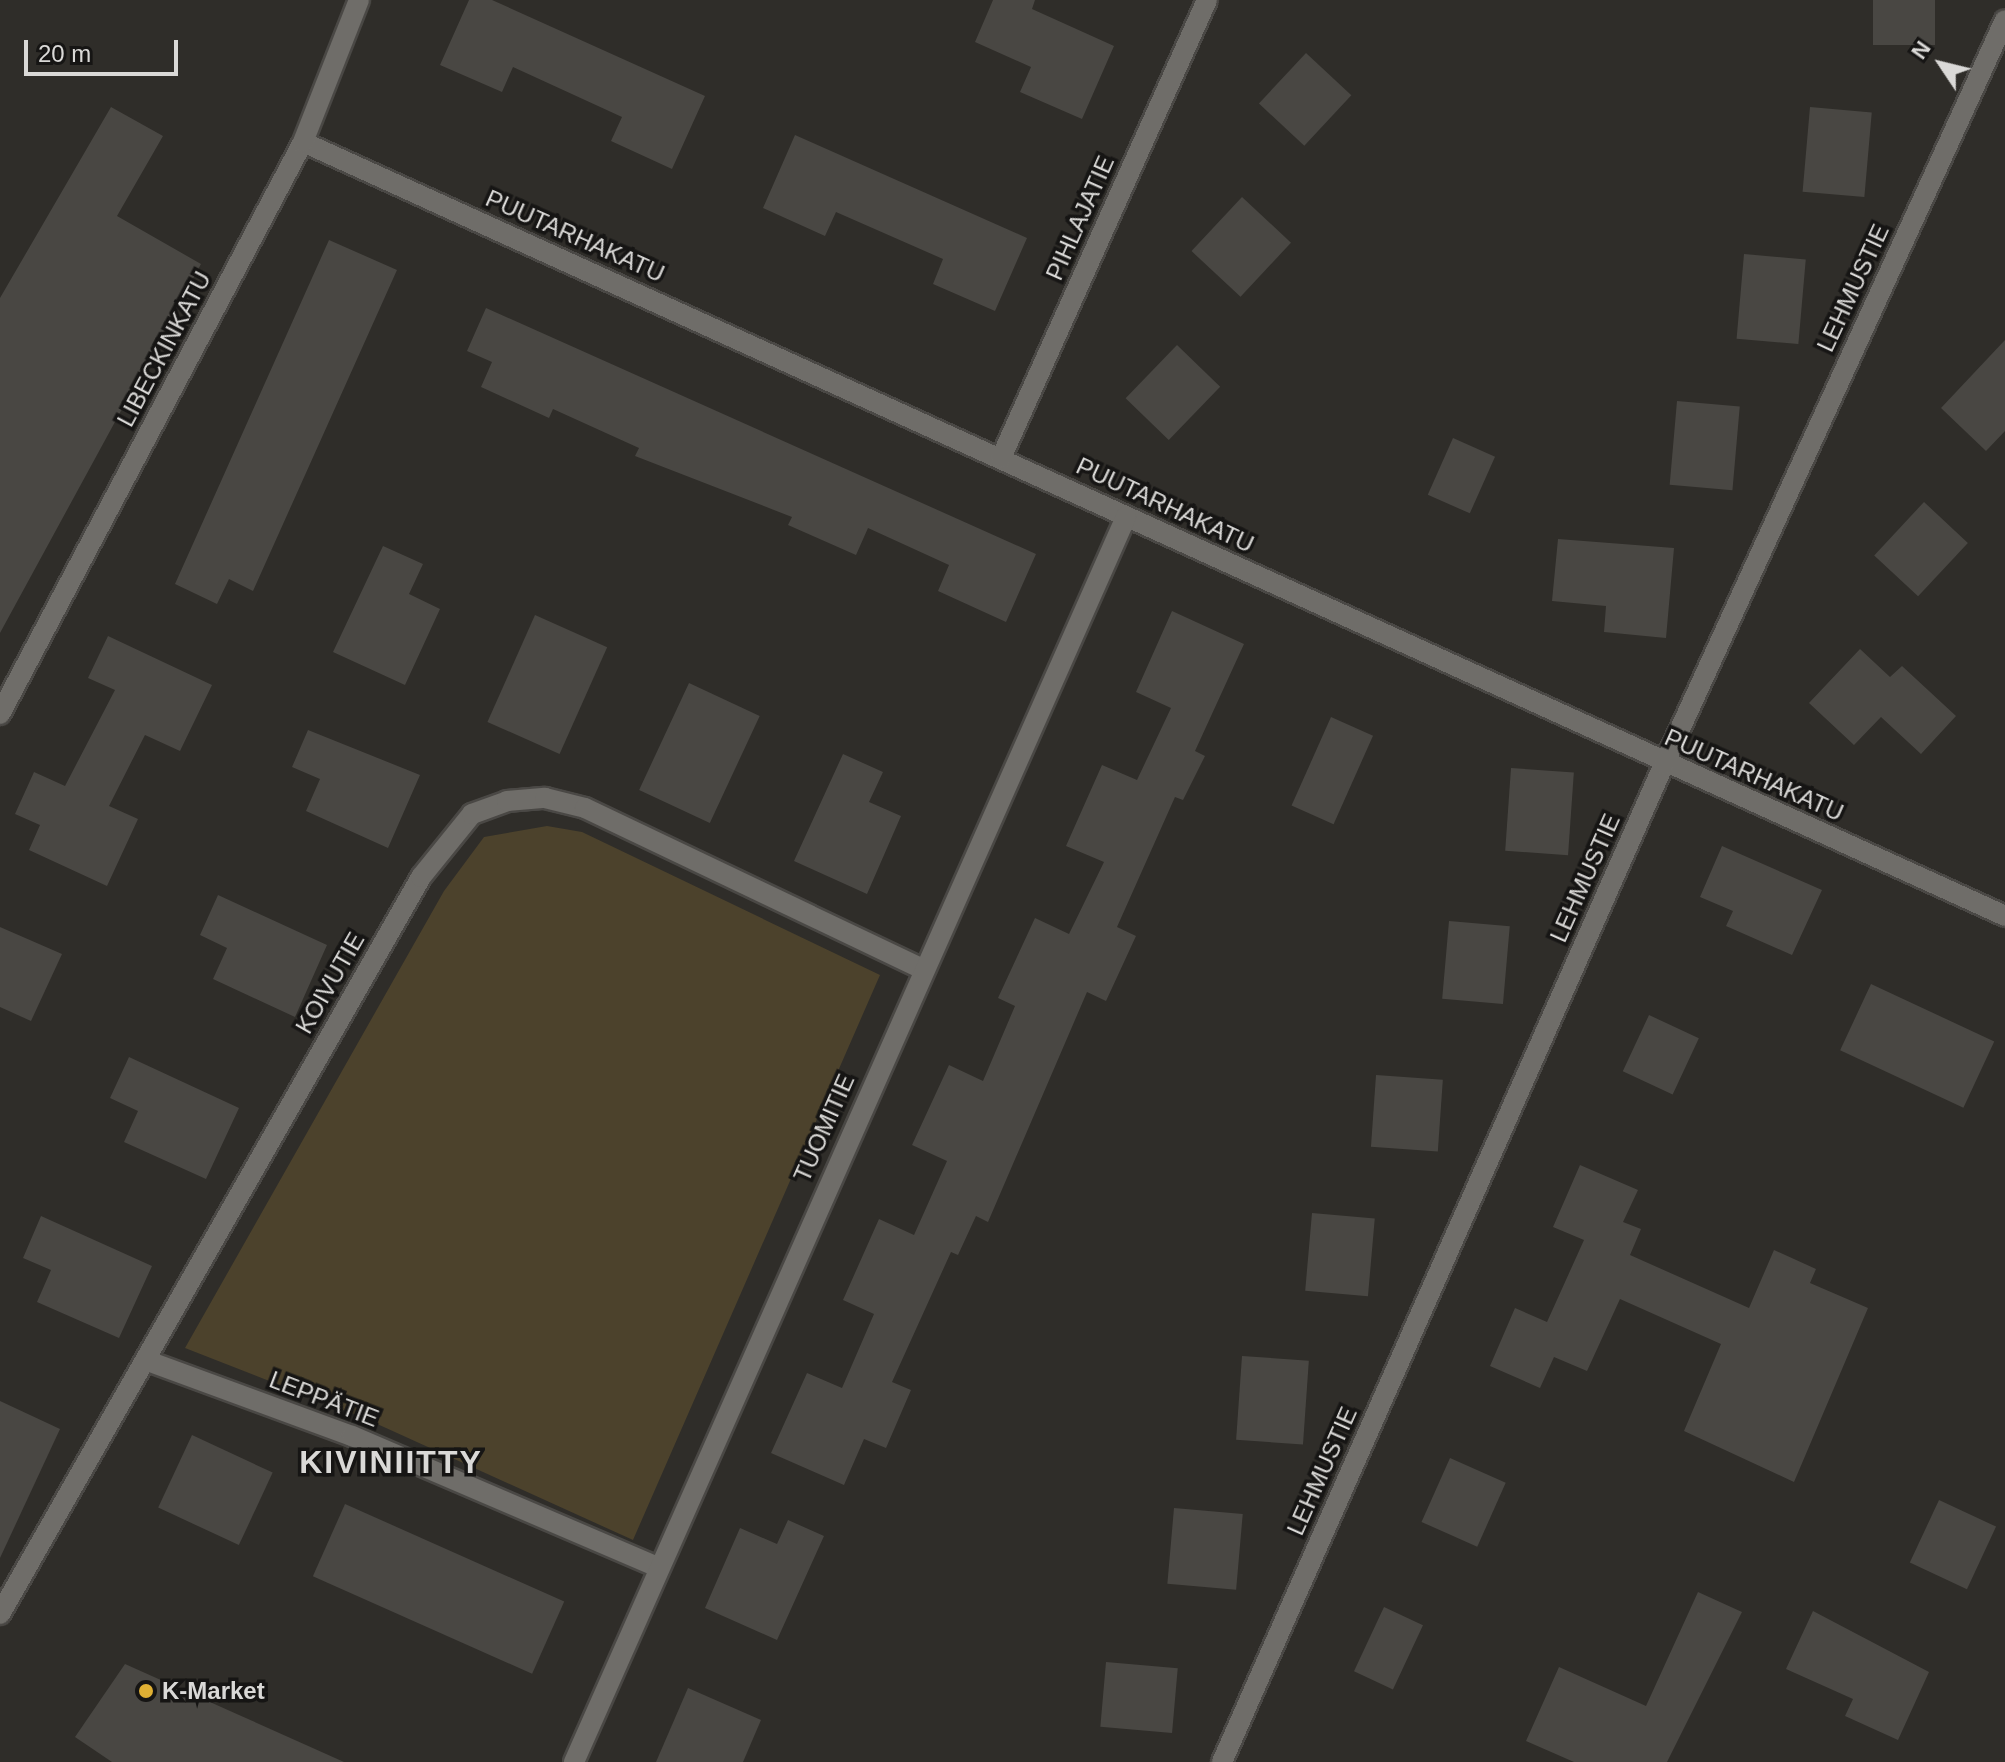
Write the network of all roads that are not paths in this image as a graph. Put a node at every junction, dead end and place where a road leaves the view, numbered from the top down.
1 (359, 0) edge
2 (1207, 0) edge
3 (2005, 20) edge
4 (303, 142) junction
5 (1001, 458) junction
6 (1126, 517) junction
7 (0, 714) edge
8 (1664, 764) junction
9 (2005, 916) edge
10 (924, 970) junction
11 (148, 1361) junction
12 (656, 1566) junction
13 (0, 1614) edge
14 (574, 1762) edge
15 (1222, 1762) edge

1 - 4 street, LIBECKINKATU
2 - 5 street, PIHLAJATIE
3 - 8 street, LEHMUSTIE
4 - 5 street, PUUTARHAKATU
4 - 7 street, LIBECKINKATU
5 - 6 street, PUUTARHAKATU
6 - 8 street, PUUTARHAKATU
6 - 10 street, TUOMITIE
8 - 9 street, PUUTARHAKATU
8 - 15 street, LEHMUSTIE
10 - 11 street, KOIVUTIE
10 - 12 street, TUOMITIE
11 - 12 street, LEPPÄTIE
11 - 13 street, KOIVUTIE
12 - 14 street, TUOMITIE

